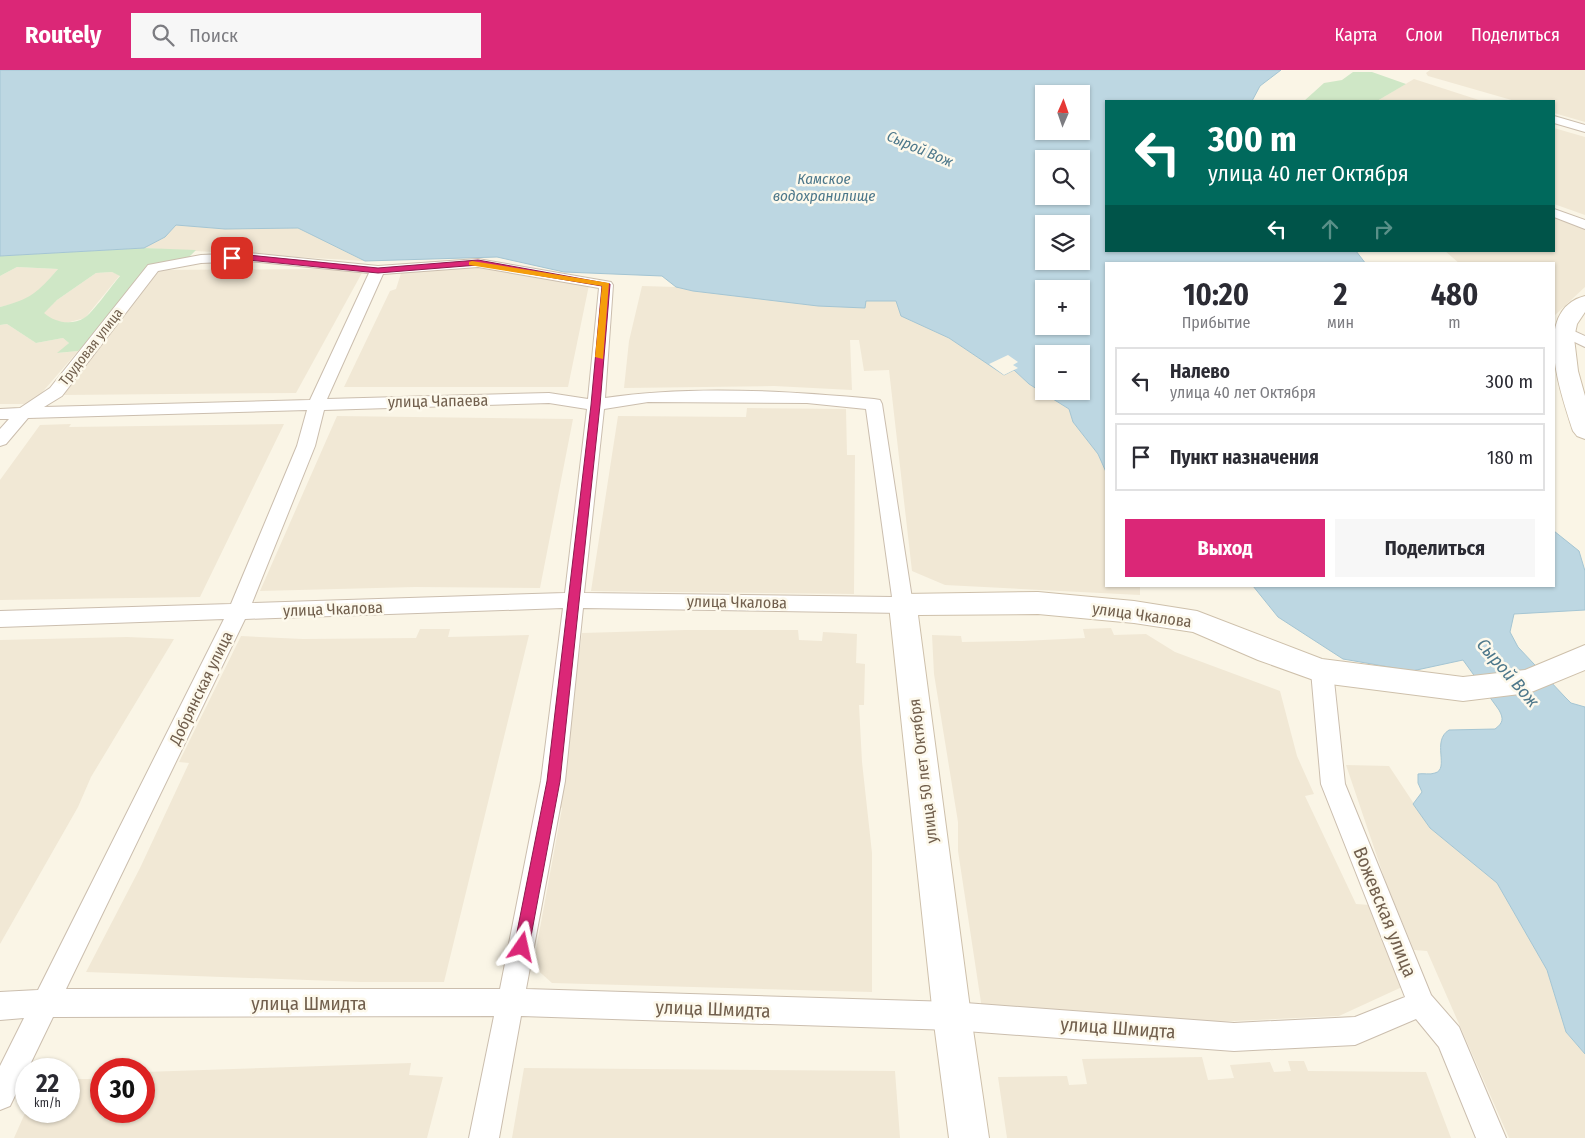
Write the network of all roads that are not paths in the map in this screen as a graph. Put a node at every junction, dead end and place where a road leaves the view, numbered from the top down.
1 (1555, 119) edge
2 (1585, 129) edge
3 (1555, 213) edge
4 (1585, 225) edge
5 (378, 270) junction
6 (1585, 302) edge
7 (1565, 332) junction
8 (1585, 342) edge
9 (318, 403) junction
10 (874, 404) joint
11 (596, 405) junction
12 (0, 414) edge
13 (23, 414) junction
14 (1585, 431) edge
15 (0, 440) edge
16 (572, 600) junction
17 (903, 605) junction
18 (238, 612) junction
19 (0, 619) edge
20 (1573, 663) edge
21 (1322, 671) junction
22 (511, 1002) junction
23 (47, 1003) junction
24 (1421, 1004) junction
25 (0, 1006) edge
26 (952, 1016) junction
27 (0, 1096) edge
28 (484, 1138) edge
29 (969, 1138) edge
30 (1491, 1138) edge

1 - 2 street
3 - 4 street
5 - 9 street, Добрянская улица
5 - 11 street
5 - 13 street, Трудовая улица
6 - 7 main road
7 - 8 street
7 - 14 main road
9 - 11 street, улица Чапаева
9 - 13 street, улица Чапаева
9 - 18 street, Добрянская улица
10 - 11 street, улица Чапаева
10 - 17 street, улица 50 лет Октября
11 - 16 street
12 - 13 street, улица Чапаева
13 - 15 street, Трудовая улица
16 - 17 street, улица Чкалова
16 - 18 street, улица Чкалова
16 - 22 street
17 - 21 main road, улица Чкалова
17 - 26 main road, улица 50 лет Октября
18 - 19 street, улица Чкалова
18 - 23 street, Добрянская улица
20 - 21 main road, улица Чкалова
21 - 24 street, Вожевская улица
22 - 23 street, улица Шмидта
22 - 26 street, улица Шмидта
22 - 28 street
23 - 25 street, улица Шмидта
23 - 27 street, Добрянская улица
24 - 26 street, улица Шмидта
24 - 30 street, Вожевская улица
26 - 29 main road, улица 50 лет Октября

